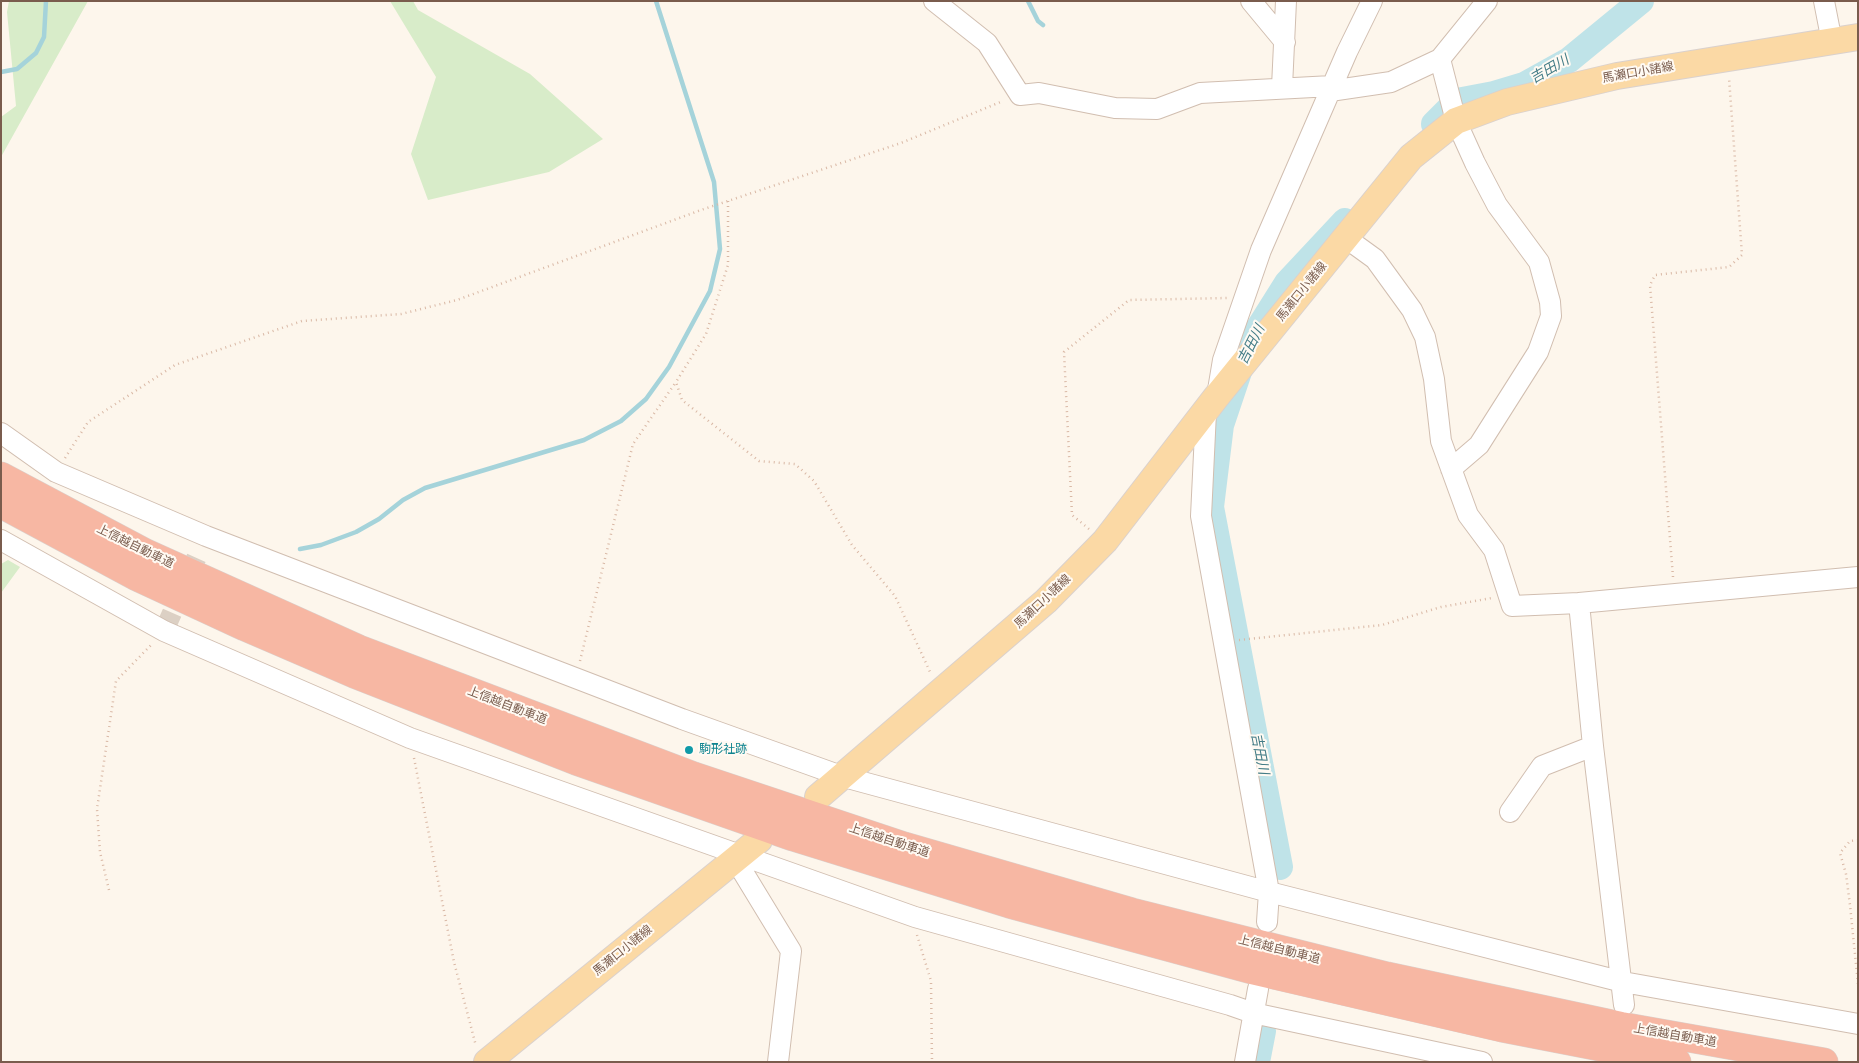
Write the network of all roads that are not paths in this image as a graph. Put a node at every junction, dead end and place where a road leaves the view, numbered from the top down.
1 (934, 1) edge
2 (1251, 1) edge
3 (1286, 1) edge
4 (1372, 1) edge
5 (1487, 1) edge
6 (1824, 1) edge
7 (1858, 37) edge
8 (1285, 42) junction
9 (1832, 42) junction
10 (1440, 59) junction
11 (1282, 87) junction
12 (1331, 88) junction
13 (1456, 121) junction
14 (1346, 238) junction
15 (1212, 404) junction
16 (1, 433) edge
17 (1452, 469) junction
18 (1, 476) edge
19 (1, 504) edge
20 (1, 540) edge
21 (1858, 577) edge
22 (1580, 603) junction
23 (1593, 746) junction
24 (844, 777) junction
25 (818, 797) dead end
26 (1510, 812) dead end
27 (745, 851) junction
28 (1269, 892) junction
29 (1267, 922) dead end
30 (1623, 982) junction
31 (1258, 989) dead end
32 (1624, 1005) dead end
33 (1253, 1013) junction
34 (1858, 1024) edge
35 (483, 1057) edge
36 (778, 1062) edge
37 (1245, 1062) edge
38 (1482, 1062) edge
39 (1678, 1062) edge
40 (1824, 1062) edge

1 - 11 street
2 - 8 street
3 - 8 street
4 - 12 street
5 - 10 street
6 - 9 street
7 - 9 main road, 馬瀬口小諸線
8 - 11 street
9 - 13 main road, 馬瀬口小諸線
10 - 12 street
10 - 13 street
11 - 12 street
12 - 15 street
13 - 14 main road, 馬瀬口小諸線
13 - 17 street
14 - 15 main road, 馬瀬口小諸線
14 - 17 street
15 - 24 main road, 馬瀬口小諸線
15 - 28 street
16 - 24 street
17 - 22 street
18 - 40 highway, 上信越自動車道
19 - 39 highway, 上信越自動車道
20 - 27 street
21 - 22 street
22 - 23 street
23 - 26 street
23 - 30 street
24 - 25 main road, 馬瀬口小諸線
24 - 28 street
27 - 33 street
27 - 35 main road, 馬瀬口小諸線
27 - 36 street
28 - 29 street
28 - 30 street
30 - 32 street
30 - 34 street
31 - 33 street
33 - 37 street
33 - 38 street

